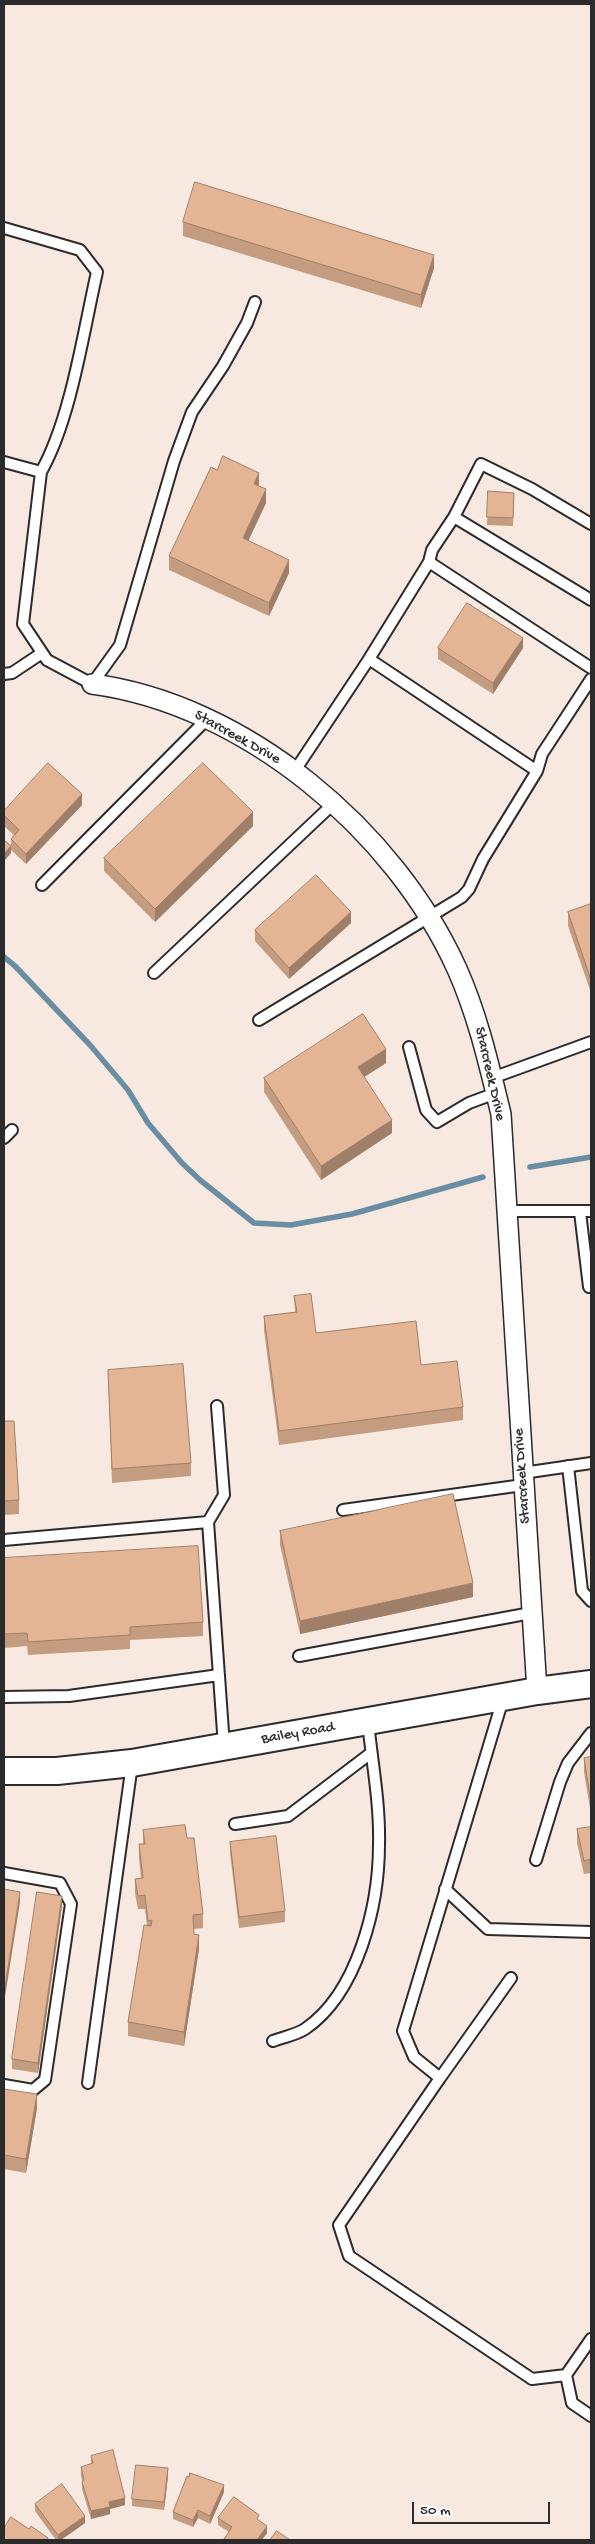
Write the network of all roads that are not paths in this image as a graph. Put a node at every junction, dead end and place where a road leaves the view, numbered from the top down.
1 (4, 228) edge
2 (255, 302) dead end
3 (4, 462) edge
4 (41, 472) junction
5 (454, 517) junction
6 (591, 524) edge
7 (429, 562) junction
8 (591, 600) edge
9 (42, 653) junction
10 (369, 659) junction
11 (591, 668) edge
12 (4, 674) edge
13 (591, 679) edge
14 (92, 684) junction
15 (207, 719) junction
16 (537, 771) junction
17 (294, 772) junction
18 (333, 804) junction
19 (42, 885) dead end
20 (429, 919) junction
21 (154, 973) dead end
22 (258, 1020) dead end
23 (591, 1042) edge
24 (409, 1047) dead end
25 (494, 1085) junction
26 (12, 1130) dead end
27 (4, 1138) edge
28 (507, 1211) junction
29 (591, 1211) edge
30 (580, 1212) junction
31 (590, 1287) dead end
32 (218, 1406) dead end
33 (591, 1464) edge
34 (568, 1466) junction
35 (523, 1479) junction
36 (343, 1510) dead end
37 (208, 1522) junction
38 (4, 1540) edge
39 (591, 1601) edge
40 (531, 1614) junction
41 (299, 1656) dead end
42 (219, 1674) junction
43 (591, 1684) edge
44 (537, 1691) junction
45 (4, 1697) edge
46 (503, 1698) junction
47 (368, 1721) junction
48 (591, 1733) edge
49 (224, 1747) junction
50 (372, 1753) junction
51 (132, 1763) junction
52 (4, 1771) edge
53 (235, 1824) dead end
54 (536, 1860) dead end
55 (4, 1873) edge
56 (445, 1890) junction
57 (591, 1932) edge
58 (511, 1978) dead end
59 (273, 2041) dead end
60 (440, 2078) junction
61 (88, 2083) dead end
62 (4, 2085) edge
63 (591, 2339) edge
64 (566, 2375) junction
65 (591, 2416) edge

1 - 4 lane
2 - 14 lane
3 - 4 lane
4 - 9 lane
5 - 6 lane
5 - 7 lane
5 - 8 lane
7 - 10 lane
7 - 11 lane
9 - 12 lane
9 - 14 lane
10 - 16 lane
10 - 17 lane
13 - 16 lane
14 - 15 street, Starcreek Drive
15 - 17 street, Starcreek Drive
15 - 19 lane
16 - 20 lane
17 - 18 street, Starcreek Drive
18 - 20 street, Starcreek Drive
18 - 21 lane
20 - 22 lane
20 - 25 street, Starcreek Drive
23 - 25 lane
24 - 25 lane
25 - 28 street, Starcreek Drive
26 - 27 lane
28 - 30 lane
28 - 35 street, Starcreek Drive
29 - 30 lane
30 - 31 lane
32 - 37 lane
33 - 34 lane
34 - 35 lane
34 - 39 lane
35 - 36 lane
35 - 40 street, Starcreek Drive
37 - 38 lane
37 - 42 lane
40 - 41 lane
40 - 44 street, Starcreek Drive
42 - 45 lane
42 - 49 lane
43 - 44 street, Bailey Road
44 - 46 street, Bailey Road
46 - 47 street, Bailey Road
46 - 56 lane
47 - 49 street, Bailey Road
47 - 50 lane
48 - 54 lane
49 - 51 street, Bailey Road
50 - 53 lane
50 - 59 lane
51 - 52 street, Bailey Road
51 - 61 lane
55 - 62 lane
56 - 57 lane
56 - 60 lane
58 - 60 lane
60 - 64 lane
63 - 64 lane
64 - 65 lane

